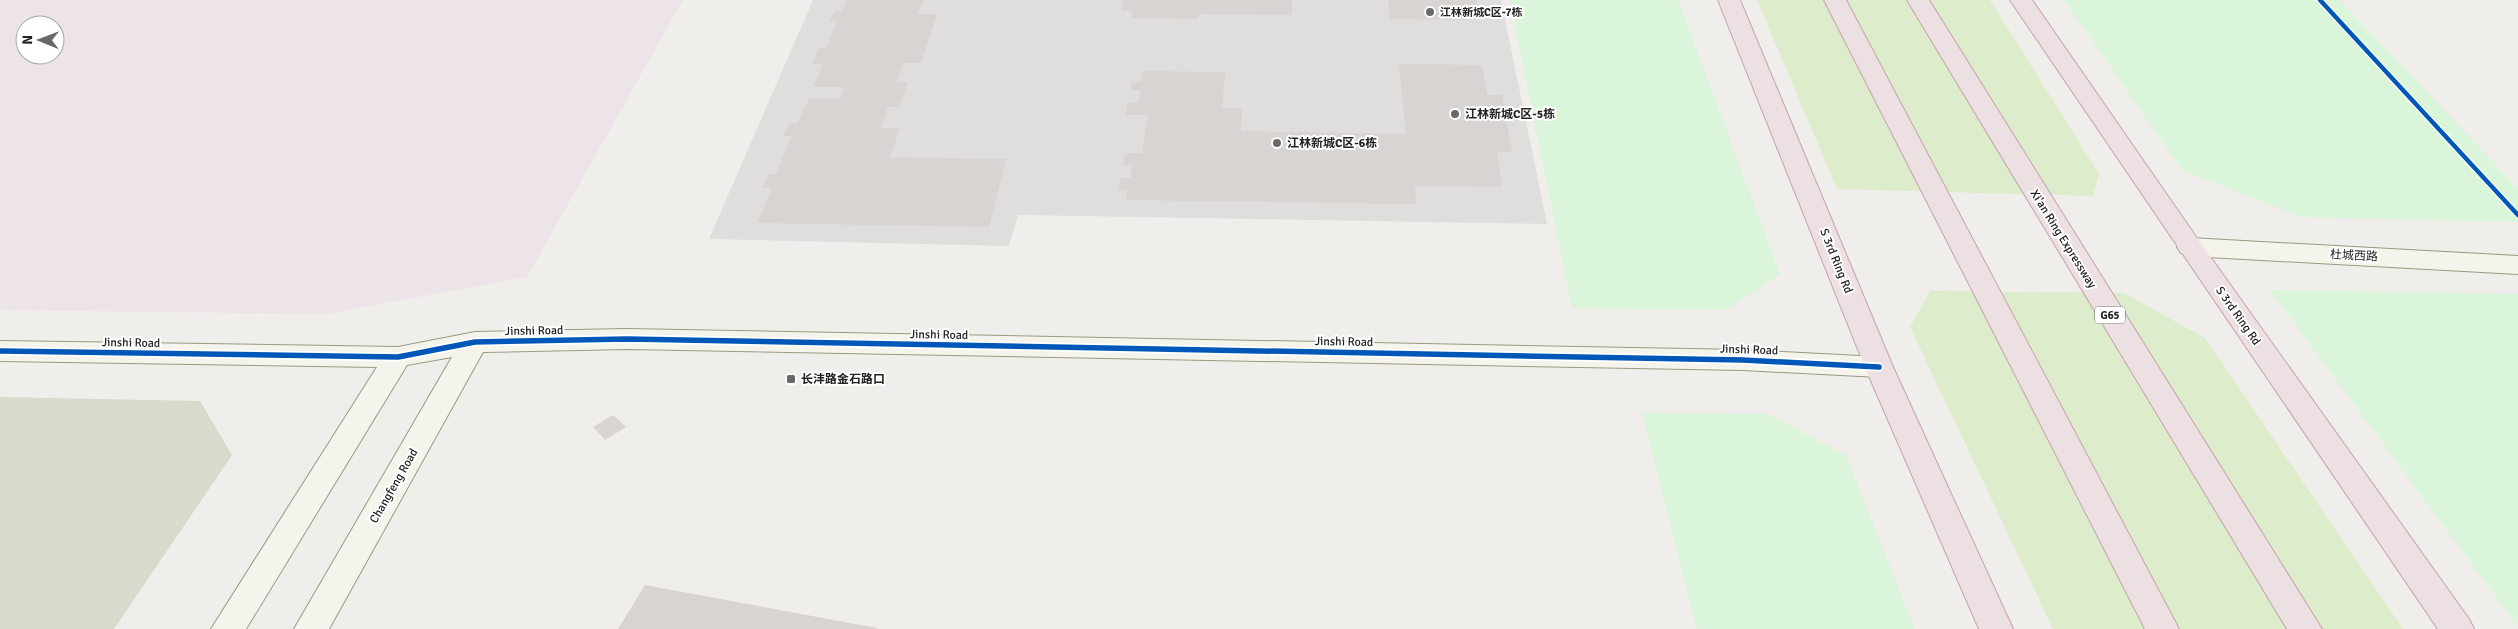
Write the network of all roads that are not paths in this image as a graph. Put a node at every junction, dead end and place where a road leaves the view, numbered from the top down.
1 (1729, 0) edge
2 (1835, 0) edge
3 (1918, 0) edge
4 (2021, 0) edge
5 (2190, 247) junction
6 (2518, 265) edge
7 (475, 342) junction
8 (0, 351) edge
9 (398, 357) junction
10 (1879, 367) junction
11 (228, 629) edge
12 (311, 629) edge
13 (1996, 629) edge
14 (2162, 629) edge
15 (2304, 629) edge
16 (2457, 629) edge

1 - 10 highway, S 3rd Ring Rd
2 - 14 highway
3 - 15 highway, Xi'an Ring Expressway / G65
4 - 5 highway, S 3rd Ring Rd
5 - 6 street, 杜城西路
5 - 16 highway, S 3rd Ring Rd
7 - 9 street, Jinshi Road
7 - 10 street, Jinshi Road
7 - 12 street, Changfeng Road
8 - 9 street, Jinshi Road
9 - 11 street
10 - 13 highway, S 3rd Ring Rd

